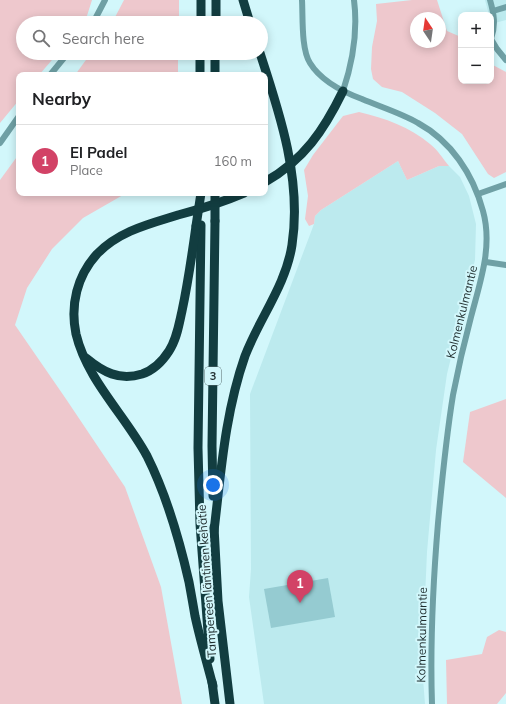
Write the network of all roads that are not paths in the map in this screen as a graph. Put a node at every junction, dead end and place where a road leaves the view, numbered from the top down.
1 (106, 0) edge
2 (201, 0) edge
3 (216, 0) edge
4 (243, 0) edge
5 (302, 0) edge
6 (354, 0) edge
7 (490, 0) edge
8 (506, 7) edge
9 (493, 11) joint
10 (97, 16) edge
11 (201, 16) edge
12 (216, 16) edge
13 (248, 16) edge
14 (494, 20) edge
15 (494, 31) edge
16 (494, 44) edge
17 (62, 60) edge
18 (200, 60) edge
19 (215, 60) edge
20 (262, 60) edge
21 (506, 60) edge
22 (52, 72) edge
23 (200, 72) edge
24 (215, 72) edge
25 (266, 72) edge
26 (268, 79) edge
27 (344, 91) junction
28 (16, 119) edge
29 (2, 134) edge
30 (0, 143) edge
31 (291, 165) junction
32 (268, 180) edge
33 (506, 184) edge
34 (478, 194) junction
35 (201, 196) edge
36 (215, 196) edge
37 (238, 196) edge
38 (198, 226) junction
39 (486, 262) junction
40 (506, 265) edge
41 (84, 356) junction
42 (214, 532) junction
43 (213, 686) junction
44 (215, 704) edge
45 (230, 704) edge
46 (432, 704) edge

1 - 10 street
2 - 11 highway
3 - 12 highway
4 - 13 highway
5 - 27 street, Kolmenkulmantie
6 - 27 street
7 - 9 street
8 - 9 street
14 - 15 street
16 - 21 street
17 - 22 street
18 - 23 highway
19 - 24 highway
20 - 25 highway
26 - 31 highway
27 - 31 highway
27 - 34 street, Kolmenkulmantie
28 - 29 street
29 - 30 street
31 - 32 highway
31 - 42 highway
33 - 34 street
34 - 39 street, Kolmenkulmantie
35 - 38 highway, Tampereen läntinen kehätie / 3, bridge
36 - 42 highway, Tampereen läntinen kehätie / 3, bridge
37 - 41 highway
38 - 41 highway
38 - 43 highway, Tampereen läntinen kehätie / 3
39 - 40 street
39 - 46 street, Kolmenkulmantie
41 - 43 highway
42 - 45 highway, Tampereen läntinen kehätie / 3
43 - 44 highway, Tampereen läntinen kehätie / 3

